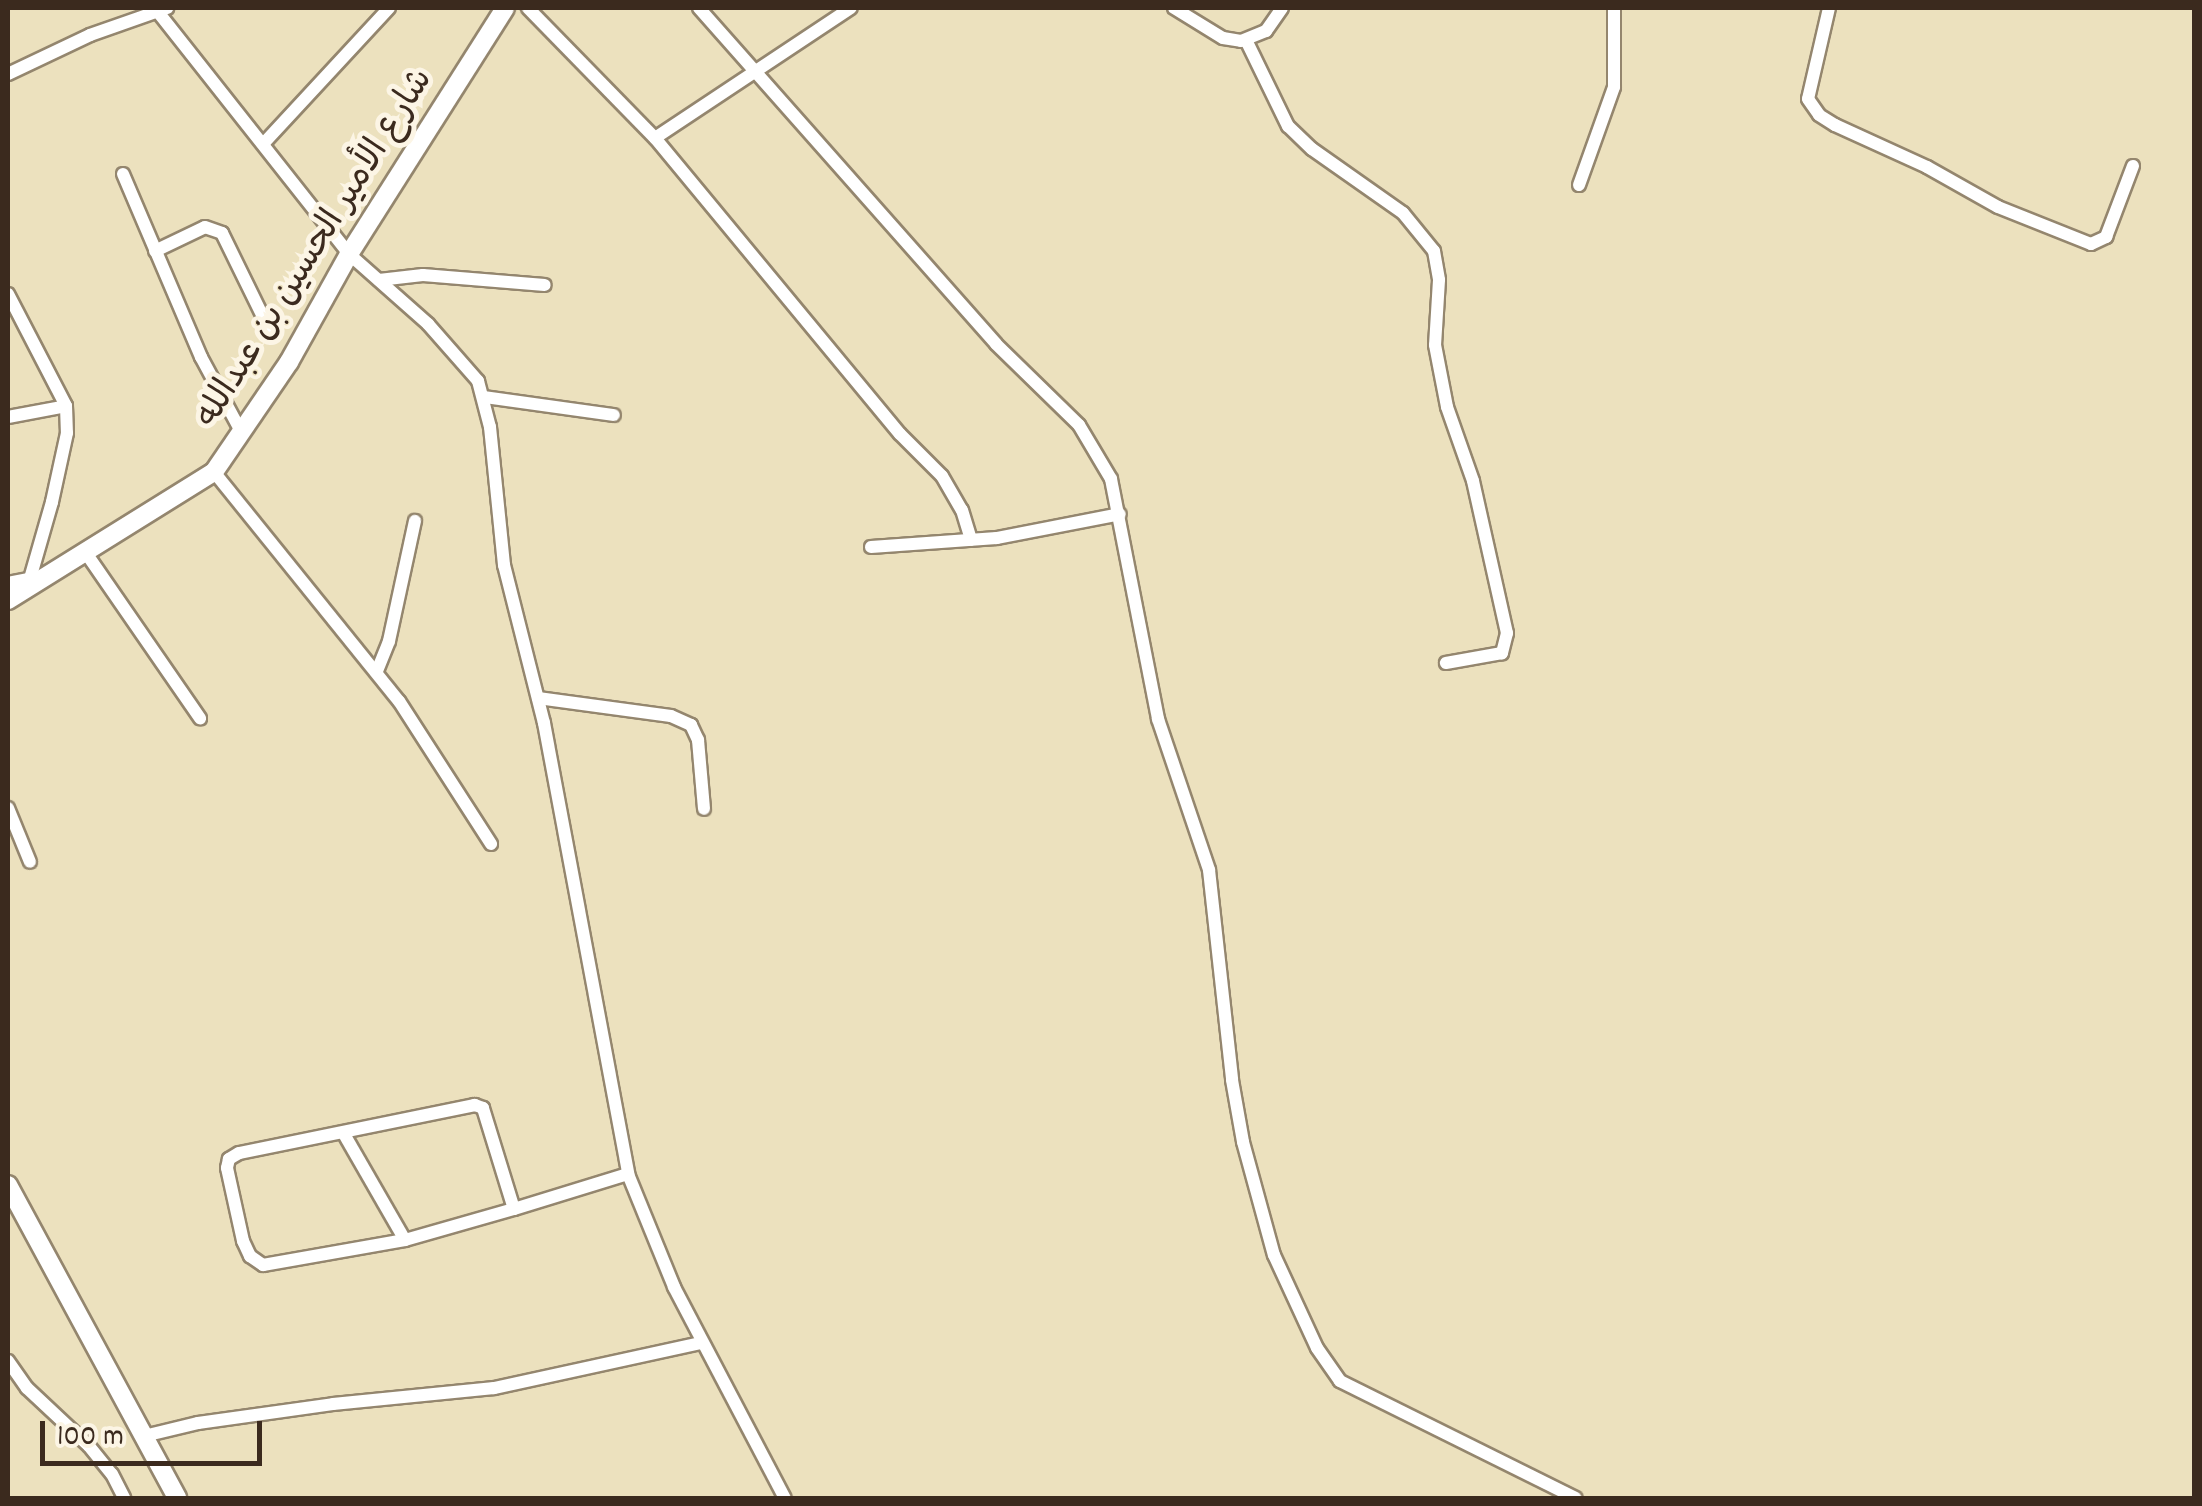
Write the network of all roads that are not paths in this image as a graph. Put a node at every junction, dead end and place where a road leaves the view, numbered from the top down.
1 (388, 8) edge
2 (506, 8) edge
3 (528, 8) edge
4 (699, 8) edge
5 (851, 8) edge
6 (1174, 8) edge
7 (1282, 8) edge
8 (1614, 8) edge
9 (1829, 8) edge
10 (163, 10) edge
11 (1246, 40) junction
12 (758, 70) junction
13 (8, 74) edge
14 (656, 138) junction
15 (264, 143) junction
16 (2134, 166) dead end
17 (123, 174) dead end
18 (1579, 185) dead end
19 (155, 251) junction
20 (349, 254) junction
21 (379, 280) junction
22 (544, 285) dead end
23 (8, 294) edge
24 (12, 311) edge
25 (268, 327) dead end
26 (484, 397) junction
27 (66, 406) junction
28 (614, 415) dead end
29 (8, 418) edge
30 (242, 433) junction
31 (214, 472) junction
32 (1120, 514) junction
33 (416, 520) dead end
34 (971, 540) junction
35 (871, 547) dead end
36 (86, 553) junction
37 (8, 583) edge
38 (28, 584) junction
39 (8, 600) edge
40 (1446, 663) dead end
41 (377, 671) junction
42 (538, 698) junction
43 (200, 718) dead end
44 (8, 808) edge
45 (704, 809) dead end
46 (491, 844) dead end
47 (30, 862) dead end
48 (344, 1134) junction
49 (628, 1174) junction
50 (8, 1185) edge
51 (514, 1209) junction
52 (405, 1240) junction
53 (701, 1343) junction
54 (8, 1361) edge
55 (144, 1436) junction
56 (124, 1498) edge
57 (177, 1498) edge
58 (785, 1498) edge
59 (1576, 1498) edge

1 - 15 street
2 - 20 street, شارع الأمير الحسين بن عبدالله
3 - 14 street
4 - 12 street
5 - 12 street
6 - 11 street
7 - 11 street
8 - 18 street
9 - 16 street
10 - 13 street
10 - 15 street
11 - 40 street
12 - 14 street
12 - 32 street
14 - 34 street
15 - 20 street
17 - 19 street
19 - 25 street
19 - 30 street
20 - 21 street
20 - 30 street, شارع الأمير الحسين بن عبدالله
21 - 22 street
21 - 26 street
23 - 24 street
24 - 27 street
26 - 28 street
26 - 42 street
27 - 29 street
27 - 38 street
30 - 31 street, شارع الأمير الحسين بن عبدالله
31 - 36 street, شارع الأمير الحسين بن عبدالله
31 - 41 street
32 - 34 street
32 - 59 street
33 - 41 street
34 - 35 street
36 - 38 street, شارع الأمير الحسين بن عبدالله
36 - 43 street
37 - 38 street
38 - 39 street, شارع الأمير الحسين بن عبدالله
41 - 46 street
42 - 45 street
42 - 49 street
44 - 47 street
48 - 51 street
48 - 52 street
48 - 52 street
49 - 51 street
49 - 53 street
50 - 55 street
51 - 52 street
53 - 55 street
53 - 58 street
54 - 56 street
55 - 57 street

